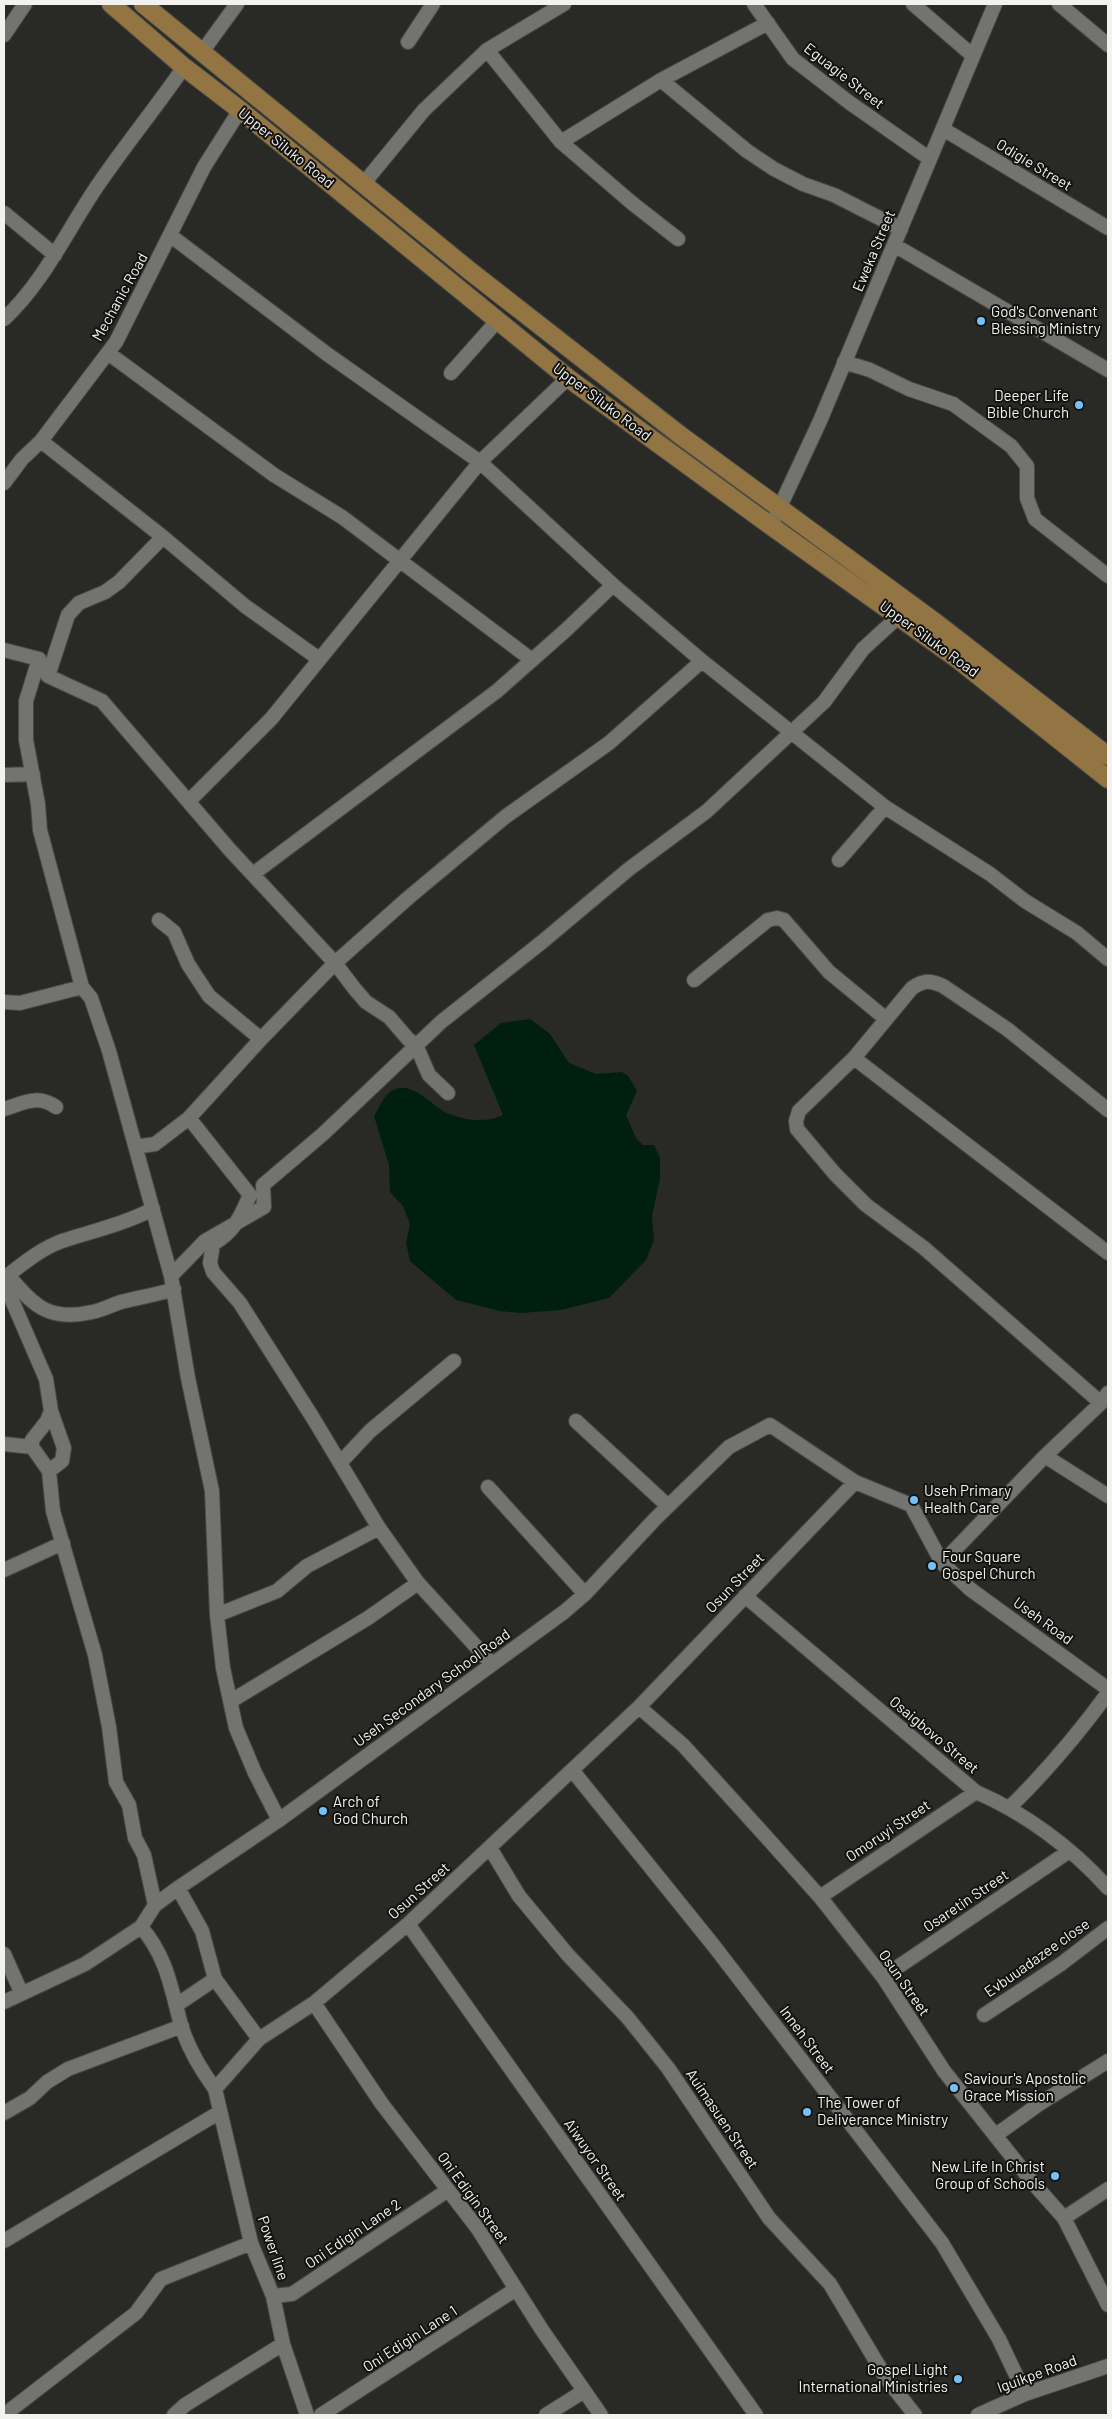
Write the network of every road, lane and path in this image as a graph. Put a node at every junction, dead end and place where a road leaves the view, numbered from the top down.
1 (25, 4) edge
2 (111, 4) edge
3 (143, 4) edge
4 (237, 4) edge
5 (433, 4) edge
6 (564, 4) edge
7 (754, 4) edge
8 (913, 4) edge
9 (995, 4) edge
10 (1059, 4) edge
11 (768, 23) junction
12 (4, 35) edge
13 (408, 42) dead end
14 (1108, 45) edge
15 (487, 50) junction
16 (202, 52) junction
17 (972, 55) junction
18 (184, 67) junction
19 (661, 80) junction
20 (240, 110) junction
21 (943, 129) junction
22 (561, 142) junction
23 (930, 158) junction
24 (364, 183) junction
25 (4, 213) edge
26 (1108, 228) edge
27 (900, 230) junction
28 (171, 236) junction
29 (678, 239) dead end
30 (894, 245) junction
31 (55, 255) junction
32 (4, 319) edge
33 (498, 320) junction
34 (108, 353) junction
35 (844, 362) junction
36 (1108, 370) edge
37 (451, 373) dead end
38 (568, 378) junction
39 (41, 442) junction
40 (480, 462) junction
41 (4, 483) edge
42 (780, 510) junction
43 (770, 526) junction
44 (163, 538) junction
45 (401, 560) junction
46 (1108, 576) edge
47 (613, 585) junction
48 (899, 616) junction
49 (4, 650) edge
50 (319, 659) junction
51 (40, 660) junction
52 (532, 660) junction
53 (702, 661) junction
54 (48, 676) junction
55 (793, 734) junction
56 (1108, 756) edge
57 (33, 774) junction
58 (4, 775) edge
59 (1108, 779) edge
60 (189, 801) junction
61 (885, 807) junction
62 (839, 860) dead end
63 (253, 874) junction
64 (158, 920) dead end
65 (1108, 959) edge
66 (335, 963) junction
67 (694, 980) dead end
68 (82, 987) junction
69 (4, 1002) edge
70 (886, 1019) junction
71 (261, 1039) junction
72 (416, 1045) junction
73 (854, 1058) junction
74 (448, 1093) dead end
75 (56, 1107) dead end
76 (4, 1109) edge
77 (1108, 1110) edge
78 (189, 1118) junction
79 (139, 1157) junction
80 (153, 1209) junction
81 (239, 1222) junction
82 (1108, 1253) edge
83 (5, 1280) edge
84 (172, 1283) junction
85 (454, 1361) dead end
86 (1104, 1398) edge
87 (51, 1411) junction
88 (576, 1421) dead end
89 (4, 1444) edge
90 (32, 1447) junction
91 (1045, 1456) junction
92 (340, 1463) junction
93 (49, 1471) junction
94 (855, 1482) junction
95 (488, 1486) dead end
96 (1108, 1496) edge
97 (668, 1506) junction
98 (379, 1528) junction
99 (62, 1542) junction
100 (942, 1563) junction
101 (4, 1570) edge
102 (418, 1584) junction
103 (585, 1594) junction
104 (745, 1596) junction
105 (217, 1615) junction
106 (492, 1664) junction
107 (1108, 1689) edge
108 (1108, 1693) edge
109 (230, 1701) junction
110 (639, 1706) junction
111 (572, 1770) junction
112 (976, 1792) junction
113 (1009, 1808) junction
114 (279, 1820) junction
115 (490, 1848) junction
116 (1068, 1852) junction
117 (178, 1888) junction
118 (1108, 1888) edge
119 (820, 1897) junction
120 (155, 1905) junction
121 (408, 1924) junction
122 (141, 1927) junction
123 (1108, 1928) edge
124 (4, 1954) edge
125 (882, 1977) junction
126 (215, 1979) junction
127 (21, 1992) junction
128 (4, 2002) edge
129 (314, 2003) junction
130 (178, 2004) junction
131 (984, 2015) dead end
132 (182, 2026) junction
133 (259, 2039) junction
134 (1108, 2061) edge
135 (215, 2089) junction
136 (220, 2112) junction
137 (4, 2113) edge
138 (996, 2136) junction
139 (1108, 2189) edge
140 (448, 2190) junction
141 (1064, 2218) junction
142 (4, 2241) edge
143 (251, 2243) junction
144 (516, 2289) junction
145 (273, 2296) junction
146 (1108, 2305) edge
147 (283, 2344) junction
148 (1108, 2366) edge
149 (584, 2390) junction
150 (1025, 2394) junction
151 (1001, 2410) edge
152 (4, 2415) edge
153 (174, 2415) edge
154 (307, 2415) edge
155 (321, 2415) edge
156 (546, 2415) edge
157 (601, 2415) edge
158 (756, 2415) edge
159 (915, 2415) edge
160 (978, 2415) edge

1 - 12 street
2 - 18 main road, Upper Siluko Road
3 - 16 main road, Upper Siluko Road
4 - 16 street
5 - 13 street
6 - 15 street
7 - 11 street, Eguagie Street
8 - 17 street
9 - 17 street, Eweka Street
10 - 14 street
11 - 19 street
11 - 23 street, Eguagie Street
15 - 22 street
15 - 24 street
16 - 24 main road, Upper Siluko Road
17 - 21 street, Eweka Street
18 - 20 main road, Upper Siluko Road
18 - 31 street
19 - 22 street
19 - 27 street
20 - 28 street, Mechanic Road
20 - 33 main road, Upper Siluko Road
21 - 23 street, Eweka Street
21 - 26 street, Odigie Street
22 - 29 street
23 - 27 street, Eweka Street
24 - 42 main road, Upper Siluko Road
25 - 31 street
27 - 30 street, Eweka Street
28 - 34 street, Mechanic Road
28 - 40 street
30 - 35 street, Eweka Street
30 - 36 street
31 - 32 street
33 - 37 street
33 - 38 main road, Upper Siluko Road
34 - 39 street, Mechanic Road
34 - 45 street
35 - 42 street, Eweka Street
35 - 46 street
38 - 40 street
38 - 43 main road, Upper Siluko Road
39 - 41 street, Mechanic Road
39 - 44 street
40 - 45 street
40 - 47 street
42 - 43 street
42 - 56 main road, Upper Siluko Road
43 - 48 main road, Upper Siluko Road
44 - 50 street
44 - 54 street
45 - 50 street
45 - 52 street
47 - 52 street
47 - 53 street
48 - 55 street
48 - 59 main road, Upper Siluko Road
49 - 51 street
50 - 60 street
51 - 54 street
51 - 57 street
52 - 63 street
53 - 55 street
53 - 66 street
54 - 60 street
55 - 61 street
55 - 72 street
57 - 58 street
57 - 68 street
60 - 63 street
61 - 62 street
61 - 65 street
63 - 66 street
64 - 71 street
66 - 71 street
66 - 72 street
67 - 70 street
68 - 69 street
68 - 79 street
70 - 73 street
70 - 77 street
71 - 78 street
72 - 74 street
72 - 81 street
73 - 82 street
73 - 86 street
75 - 76 street
78 - 79 street
78 - 81 street
79 - 80 street
80 - 83 street
80 - 84 street
81 - 84 street
81 - 92 street
83 - 84 street
83 - 87 street
84 - 105 street
85 - 92 street
86 - 91 street
87 - 90 street
87 - 93 street
88 - 97 street
89 - 90 street
90 - 93 street
91 - 96 street
91 - 100 street
92 - 98 street
93 - 99 street
94 - 97 street, Useh Secondary School Road
94 - 100 street, Useh Road
94 - 104 street, Osun Street
95 - 103 street
97 - 103 street, Useh Secondary School Road
98 - 102 street
98 - 105 street
99 - 101 street
99 - 120 street
100 - 107 street, Useh Road
102 - 106 street
102 - 109 street
103 - 106 street, Useh Secondary School Road
104 - 110 street, Osun Street
104 - 112 street, Osaigbovo Street
105 - 109 street
106 - 114 street, Useh Secondary School Road
108 - 113 street
109 - 114 street
110 - 111 street, Osun Street
110 - 119 street, Osun Street
111 - 115 street, Osun Street
111 - 150 street, Inneh Street
112 - 113 street, Osaigbovo Street
112 - 119 street, Omoruyi Street
113 - 116 street, Osaigbovo Street
114 - 117 street, Useh Secondary School Road
115 - 121 street, Osun Street
115 - 159 street, Auimasuen Street
116 - 118 street, Osaigbovo Street
116 - 125 street, Osaretin Street
117 - 120 street, Useh Secondary School Road
117 - 126 street
119 - 125 street, Osun Street
120 - 122 street, Useh Secondary School Road
121 - 129 street, Osun Street
121 - 158 street, Aiwuyor Street
122 - 127 street, Useh Secondary School Road
122 - 130 street
123 - 131 street, Evbuuadazee close
124 - 127 street
125 - 138 street, Osun Street
126 - 130 street
126 - 133 street
127 - 128 street, Useh Secondary School Road
129 - 133 street, Osun Street
129 - 140 street, Oni Edigin Street
130 - 132 street
132 - 135 street
132 - 137 street
133 - 135 street, Osun Street
134 - 138 street
135 - 136 street, Power line
136 - 142 street
136 - 143 street, Power line
138 - 141 street, Osun Street
139 - 141 street
140 - 144 street, Oni Edigin Street
140 - 145 street, Oni Edigin Lane 2
141 - 146 street, Osun Street
143 - 145 street, Power line
143 - 152 street
144 - 149 street, Oni Edigin Street
144 - 155 street, Oni Edigin Lane 1
145 - 147 street, Power line
147 - 153 street
147 - 154 street, Power line
148 - 150 street, Iguikpe Road
149 - 156 street
149 - 157 street, Oni Edigin Street
150 - 151 street, Iguikpe Road
151 - 160 street, Iguikpe Road

